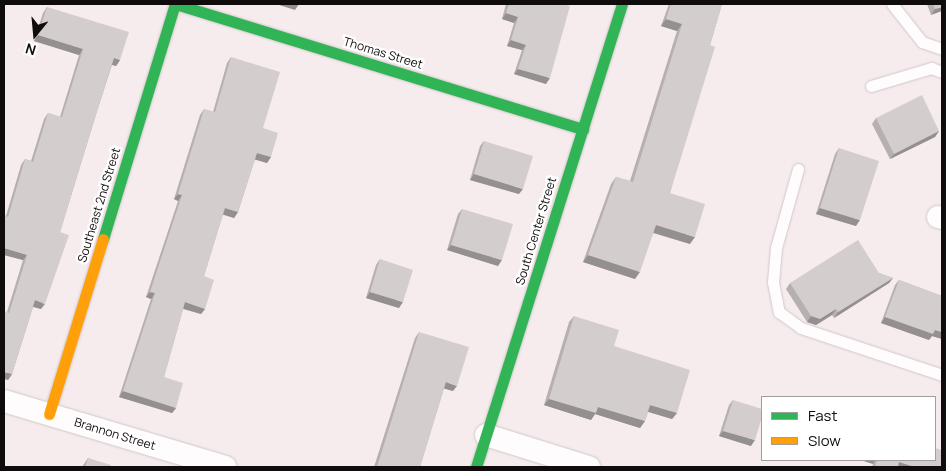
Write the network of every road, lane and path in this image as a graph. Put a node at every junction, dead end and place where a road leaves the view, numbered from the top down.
1 (175, 4) edge
2 (622, 4) edge
3 (892, 4) edge
4 (942, 49) edge
5 (942, 72) edge
6 (871, 86) dead end
7 (582, 129) junction
8 (798, 169) dead end
9 (942, 375) edge
10 (4, 401) edge
11 (49, 414) junction
12 (486, 435) junction
13 (215, 466) edge
14 (476, 467) edge
15 (589, 467) edge

1 - 7 street, Thomas Street
1 - 11 street, Southeast 2nd Street
2 - 7 street, South Center Street
3 - 4 lane
5 - 6 lane
7 - 12 street, South Center Street
8 - 9 lane
10 - 11 street, Brannon Street
11 - 13 street, Brannon Street
12 - 14 street, South Center Street
12 - 15 street

